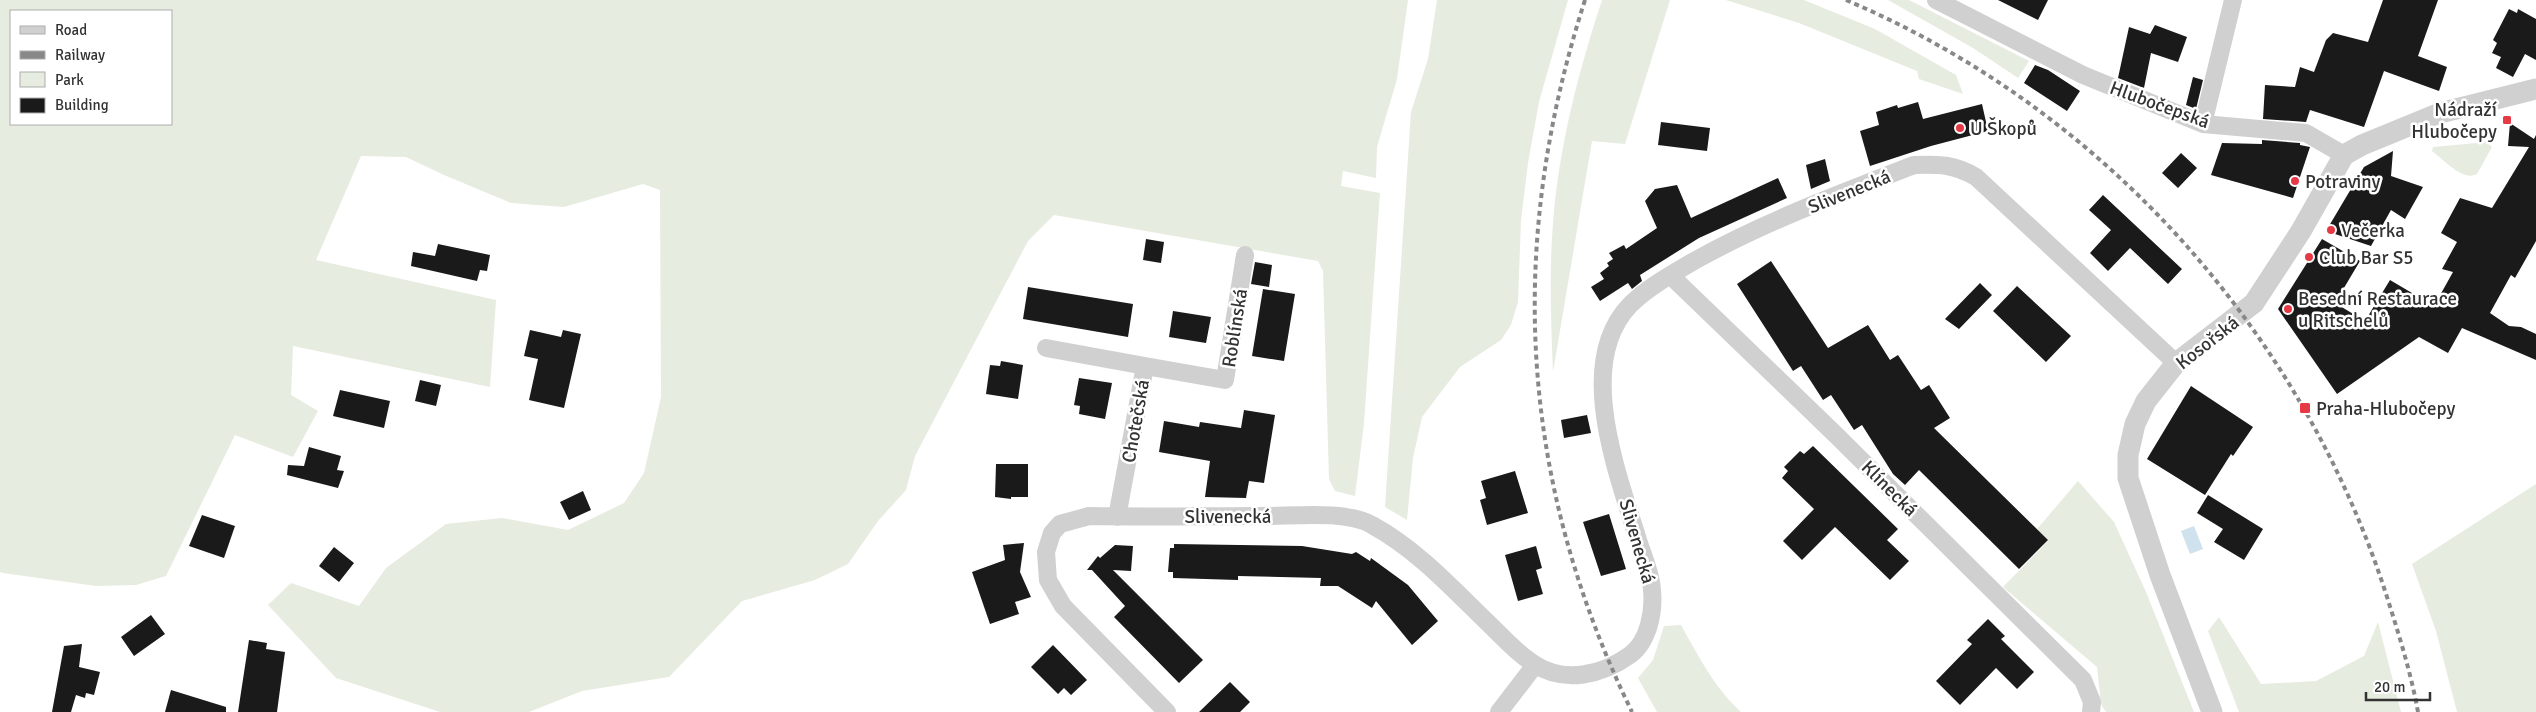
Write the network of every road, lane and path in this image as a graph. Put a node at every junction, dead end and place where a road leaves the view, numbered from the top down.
1 (1936, 0) edge
2 (2233, 0) edge
3 (2536, 89) edge
4 (2203, 124) junction
5 (2344, 155) junction
6 (1245, 255) dead end
7 (1670, 275) junction
8 (1046, 348) dead end
9 (2176, 363) junction
10 (1145, 366) junction
11 (1118, 516) junction
12 (1535, 666) junction
13 (1167, 712) edge
14 (1499, 712) edge
15 (2091, 712) edge
16 (2212, 712) edge

1 - 4 street, Hlubočepská
2 - 4 street
3 - 5 street
4 - 5 street, Hlubočepská
5 - 9 street, Kosořská
6 - 10 street, Roblínská
7 - 9 street, Slivenecká
7 - 12 street, Slivenecká
7 - 15 street, Klínecká
8 - 10 street, Chotečská
9 - 16 street, Kosořská
10 - 11 street, Chotečská
11 - 12 street, Slivenecká
11 - 13 street, Slivenecká
12 - 14 street

